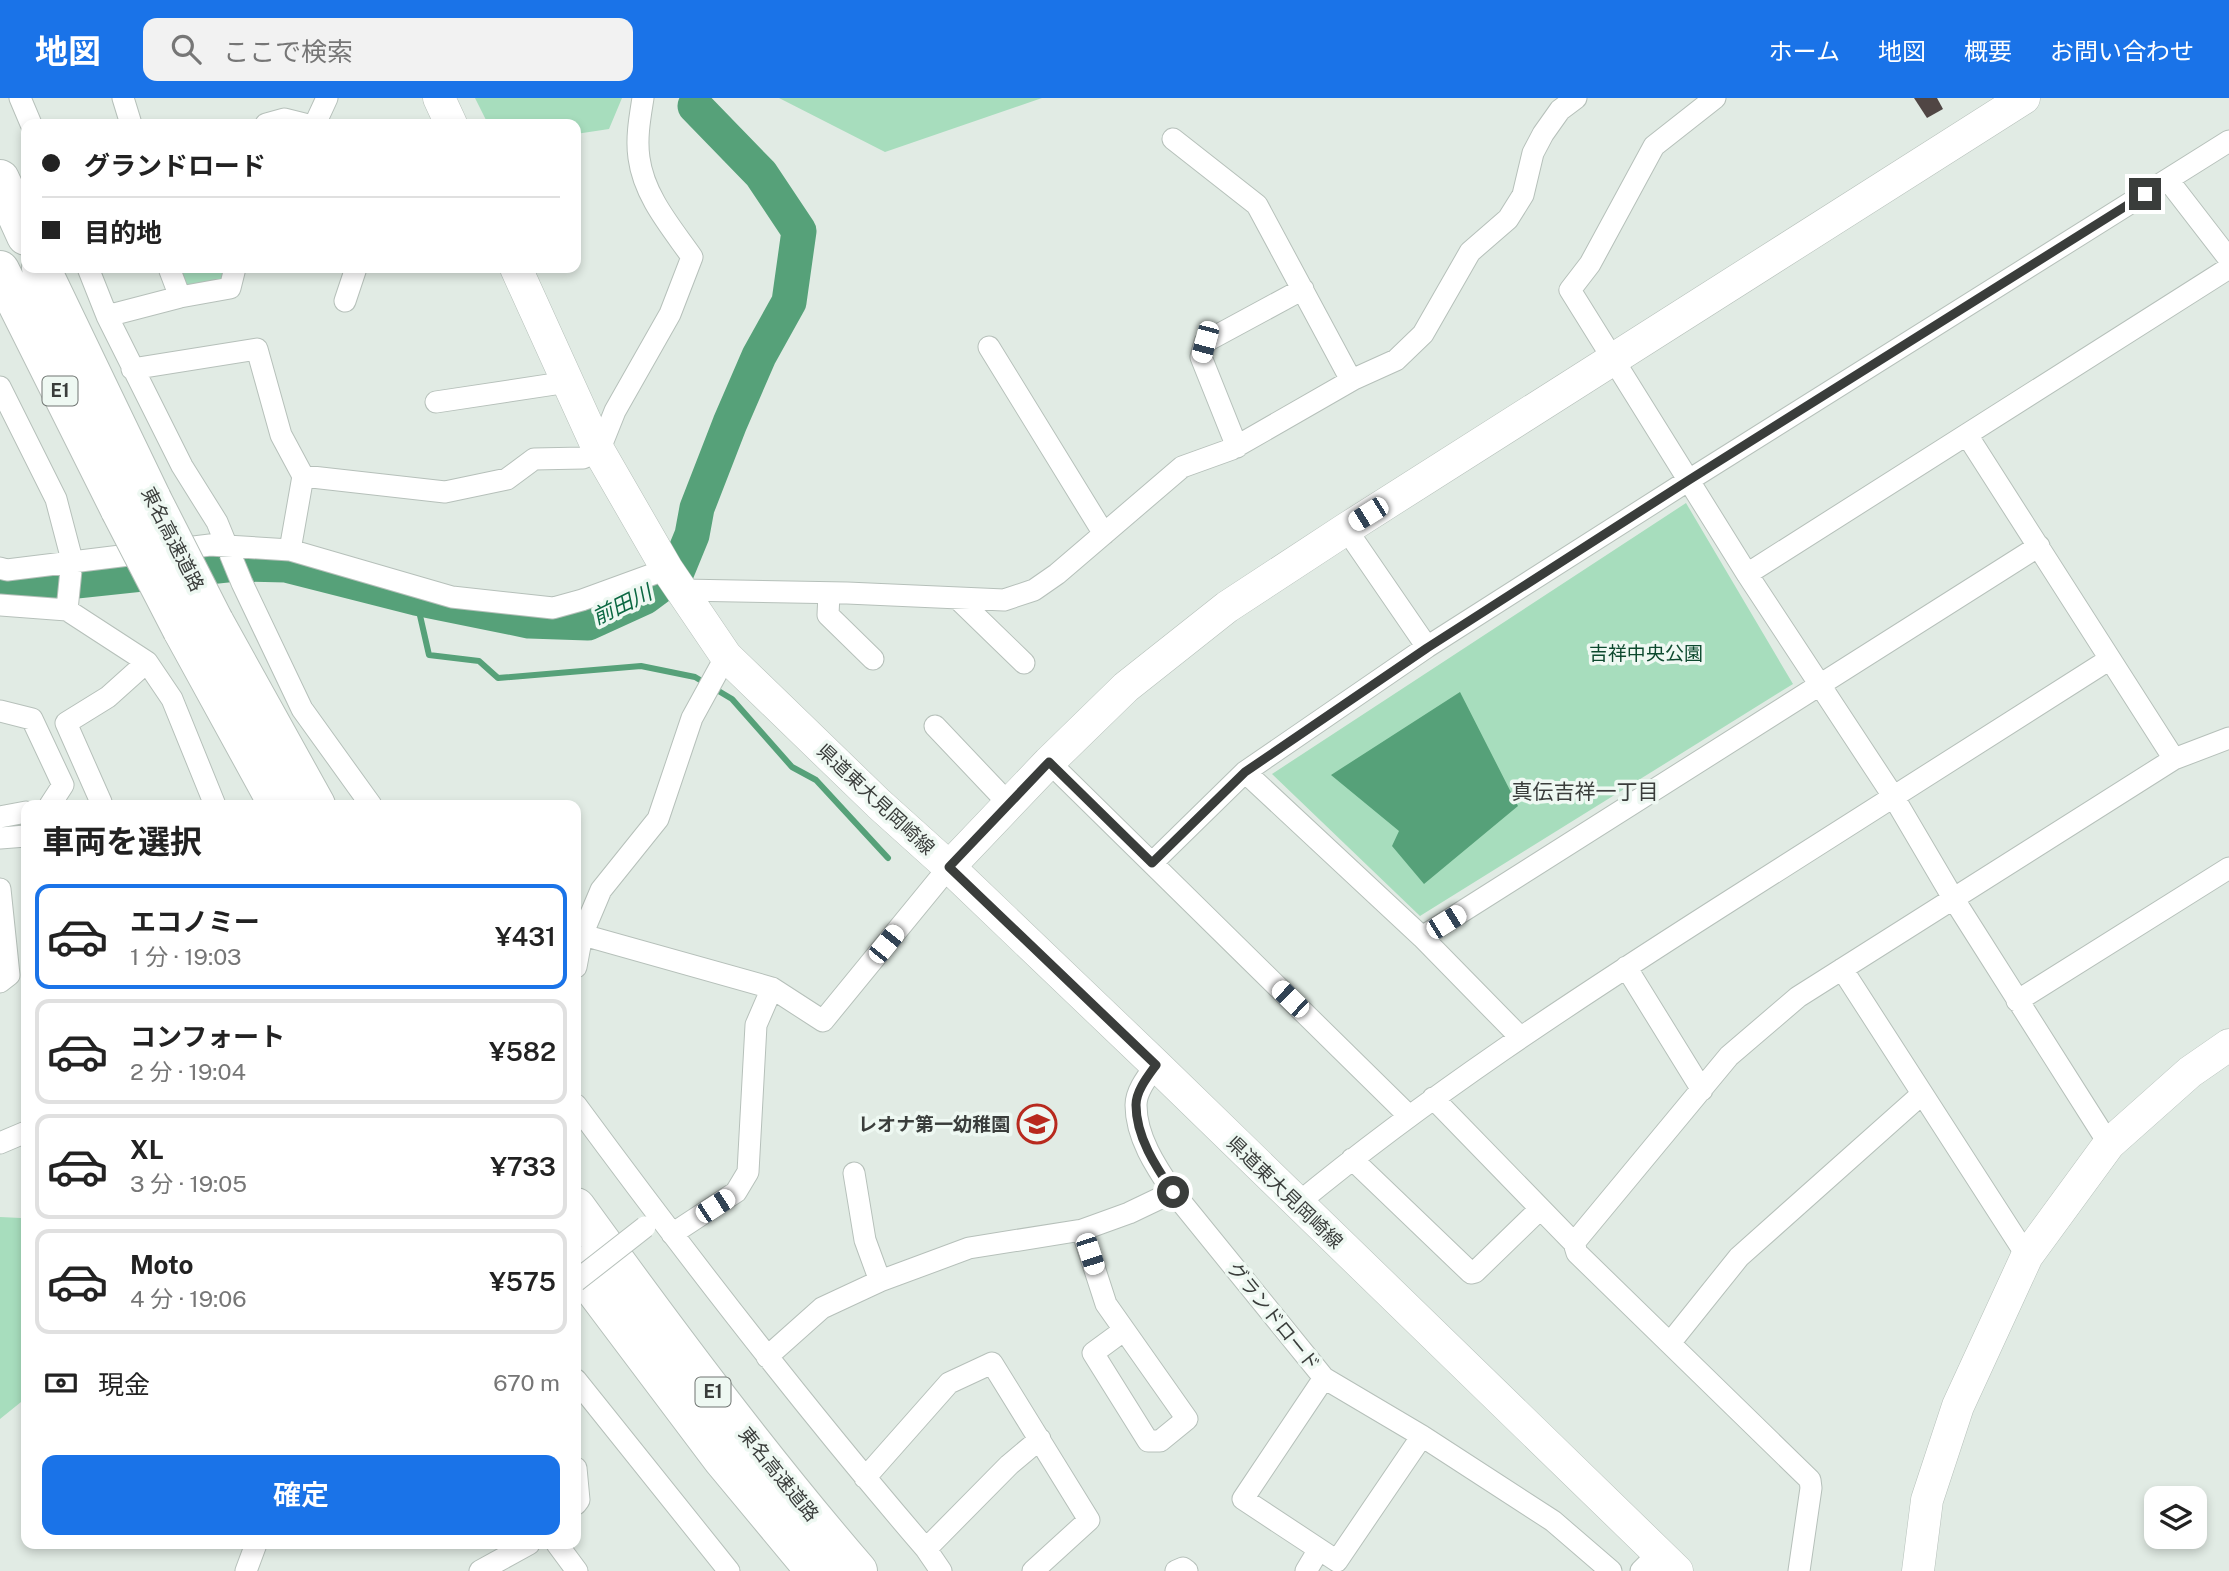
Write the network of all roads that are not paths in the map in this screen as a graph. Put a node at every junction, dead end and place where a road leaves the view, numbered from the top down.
1 (20, 98) edge
2 (122, 98) edge
3 (327, 98) edge
4 (643, 98) edge
5 (1576, 98) edge
6 (1714, 98) edge
7 (2024, 98) edge
8 (29, 119) edge
9 (129, 119) edge
10 (317, 119) edge
11 (1173, 139) dead end
12 (2229, 141) edge
13 (0, 179) edge
14 (2168, 180) junction
15 (21, 225) edge
16 (2229, 259) edge
17 (2229, 268) edge
18 (0, 270) edge
19 (43, 273) edge
20 (90, 273) edge
21 (171, 273) edge
22 (233, 273) edge
23 (354, 273) edge
24 (518, 273) edge
25 (1303, 289) junction
26 (180, 297) junction
27 (345, 301) dead end
28 (107, 316) junction
29 (989, 347) dead end
30 (1614, 360) junction
31 (132, 369) junction
32 (1352, 380) junction
33 (568, 382) junction
34 (0, 387) edge
35 (436, 402) dead end
36 (1967, 435) junction
37 (1237, 447) junction
38 (599, 451) junction
39 (303, 476) junction
40 (1689, 480) junction
41 (136, 504) junction
42 (1346, 528) junction
43 (1104, 534) junction
44 (2039, 546) junction
45 (228, 548) junction
46 (290, 550) junction
47 (72, 560) junction
48 (0, 568) edge
49 (1747, 575) junction
50 (674, 580) junction
51 (829, 593) junction
52 (957, 598) junction
53 (0, 605) edge
54 (67, 610) junction
55 (198, 626) junction
56 (1427, 648) junction
57 (726, 656) junction
58 (873, 659) dead end
59 (2110, 660) junction
60 (147, 662) junction
61 (1024, 663) dead end
62 (1821, 684) junction
63 (0, 711) edge
64 (935, 726) dead end
65 (2229, 738) edge
66 (2174, 759) junction
67 (1049, 762) junction
68 (1245, 772) junction
69 (1893, 796) junction
70 (53, 800) edge
71 (100, 800) edge
72 (213, 800) edge
73 (276, 800) edge
74 (313, 800) edge
75 (367, 800) edge
76 (1009, 804) junction
77 (21, 813) edge
78 (0, 817) edge
79 (21, 836) edge
80 (0, 838) edge
81 (1152, 863) junction
82 (949, 867) junction
83 (2229, 868) edge
84 (0, 889) edge
85 (1953, 898) junction
86 (581, 930) edge
87 (581, 935) edge
88 (1422, 937) junction
89 (1626, 967) junction
90 (1842, 969) junction
91 (0, 982) edge
92 (772, 988) junction
93 (2017, 1001) junction
94 (1520, 1037) junction
95 (2229, 1045) edge
96 (1156, 1065) junction
97 (1702, 1090) junction
98 (1922, 1094) junction
99 (1433, 1098) junction
100 (581, 1112) edge
101 (1409, 1116) junction
102 (2109, 1144) junction
103 (1352, 1159) junction
104 (854, 1172) dead end
105 (1173, 1192) junction
106 (1297, 1204) junction
107 (1540, 1209) junction
108 (581, 1214) edge
109 (659, 1227) junction
110 (1082, 1230) junction
111 (1574, 1243) junction
112 (2027, 1256) junction
113 (581, 1272) edge
114 (581, 1278) edge
115 (880, 1281) junction
116 (1123, 1331) junction
117 (1670, 1343) junction
118 (767, 1357) junction
119 (1324, 1378) junction
120 (581, 1386) edge
121 (1422, 1436) junction
122 (1040, 1439) junction
123 (865, 1478) junction
124 (254, 1549) edge
125 (517, 1549) edge
126 (561, 1549) edge
127 (926, 1549) junction
128 (1318, 1551) junction
129 (1659, 1565) edge
130 (246, 1571) edge
131 (480, 1571) edge
132 (577, 1571) edge
133 (729, 1571) edge
134 (816, 1571) edge
135 (858, 1571) edge
136 (941, 1571) edge
137 (1033, 1571) edge
138 (1176, 1571) edge
139 (1186, 1571) edge
140 (1306, 1571) edge
141 (1611, 1571) edge
142 (1800, 1571) edge
143 (1918, 1571) edge

1 - 8 street
2 - 9 street
3 - 10 street
4 - 38 street
5 - 32 street
6 - 30 street
7 - 30 street
11 - 25 street
12 - 14 street
13 - 15 highway
14 - 16 street
14 - 40 street
17 - 36 street
18 - 41 highway, 東名高速道路 / E1
19 - 41 highway, 東名高速道路 / E1
20 - 28 street
21 - 26 street
22 - 26 street
23 - 27 street
24 - 33 street, 県道東大見岡崎線
25 - 32 street
25 - 37 street
26 - 28 street
28 - 31 street
29 - 43 street
30 - 40 street
30 - 42 street
31 - 39 street
31 - 45 street
32 - 37 street
33 - 35 street
33 - 38 street, 県道東大見岡崎線
34 - 47 street
36 - 44 street
36 - 49 street
37 - 43 street
38 - 39 street
38 - 50 street, 県道東大見岡崎線
39 - 46 street
40 - 49 street
40 - 56 street
41 - 55 highway, 東名高速道路 / E1, bridge
42 - 56 street
42 - 67 street
43 - 52 street
44 - 59 street
44 - 62 street
45 - 46 street
45 - 47 street
45 - 75 street
46 - 50 street
47 - 48 street
47 - 54 street
49 - 62 street
50 - 51 street
50 - 57 street, 県道東大見岡崎線
51 - 52 street
51 - 58 street
52 - 61 street
53 - 54 street
54 - 60 street
55 - 73 highway, 東名高速道路 / E1
55 - 74 highway, 東名高速道路 / E1
56 - 68 street
57 - 82 street, 県道東大見岡崎線
57 - 86 street
59 - 66 street
59 - 69 street
60 - 71 street
60 - 72 street
62 - 69 street
62 - 88 street
63 - 70 street
64 - 76 street
65 - 66 street
66 - 85 street
67 - 76 street
67 - 81 street
68 - 81 street
68 - 88 street
69 - 85 street
69 - 89 street
76 - 82 street
77 - 78 street
79 - 80 street
81 - 101 street
82 - 92 street
82 - 96 street, 県道東大見岡崎線
83 - 93 street
84 - 91 street
85 - 90 street
85 - 93 street
87 - 92 street
88 - 94 street
89 - 94 street
89 - 97 street
90 - 97 street
90 - 98 street
92 - 109 street
93 - 102 street
94 - 99 street
95 - 102 street
96 - 105 street, グランドロード
96 - 106 street, 県道東大見岡崎線
97 - 111 street
98 - 112 street
98 - 117 street
99 - 101 street
99 - 107 street
100 - 109 street
101 - 103 street
102 - 112 street
103 - 106 street
103 - 107 street
104 - 115 street
105 - 110 street
105 - 119 street, グランドロード
106 - 129 street, 県道東大見岡崎線
107 - 111 street
108 - 135 highway, 東名高速道路 / E1
109 - 114 street, bridge
109 - 118 street
110 - 115 street
110 - 116 street
111 - 117 street
112 - 143 street
113 - 134 highway, 東名高速道路 / E1
115 - 118 street
116 - 116 street
117 - 142 street
118 - 123 street
119 - 121 street, グランドロード
119 - 128 street
120 - 133 street
121 - 128 street
121 - 141 street, グランドロード
122 - 123 street
122 - 127 street
122 - 137 street
123 - 127 street
124 - 130 street
125 - 131 street
126 - 132 street
127 - 136 street
128 - 140 street
138 - 139 street

